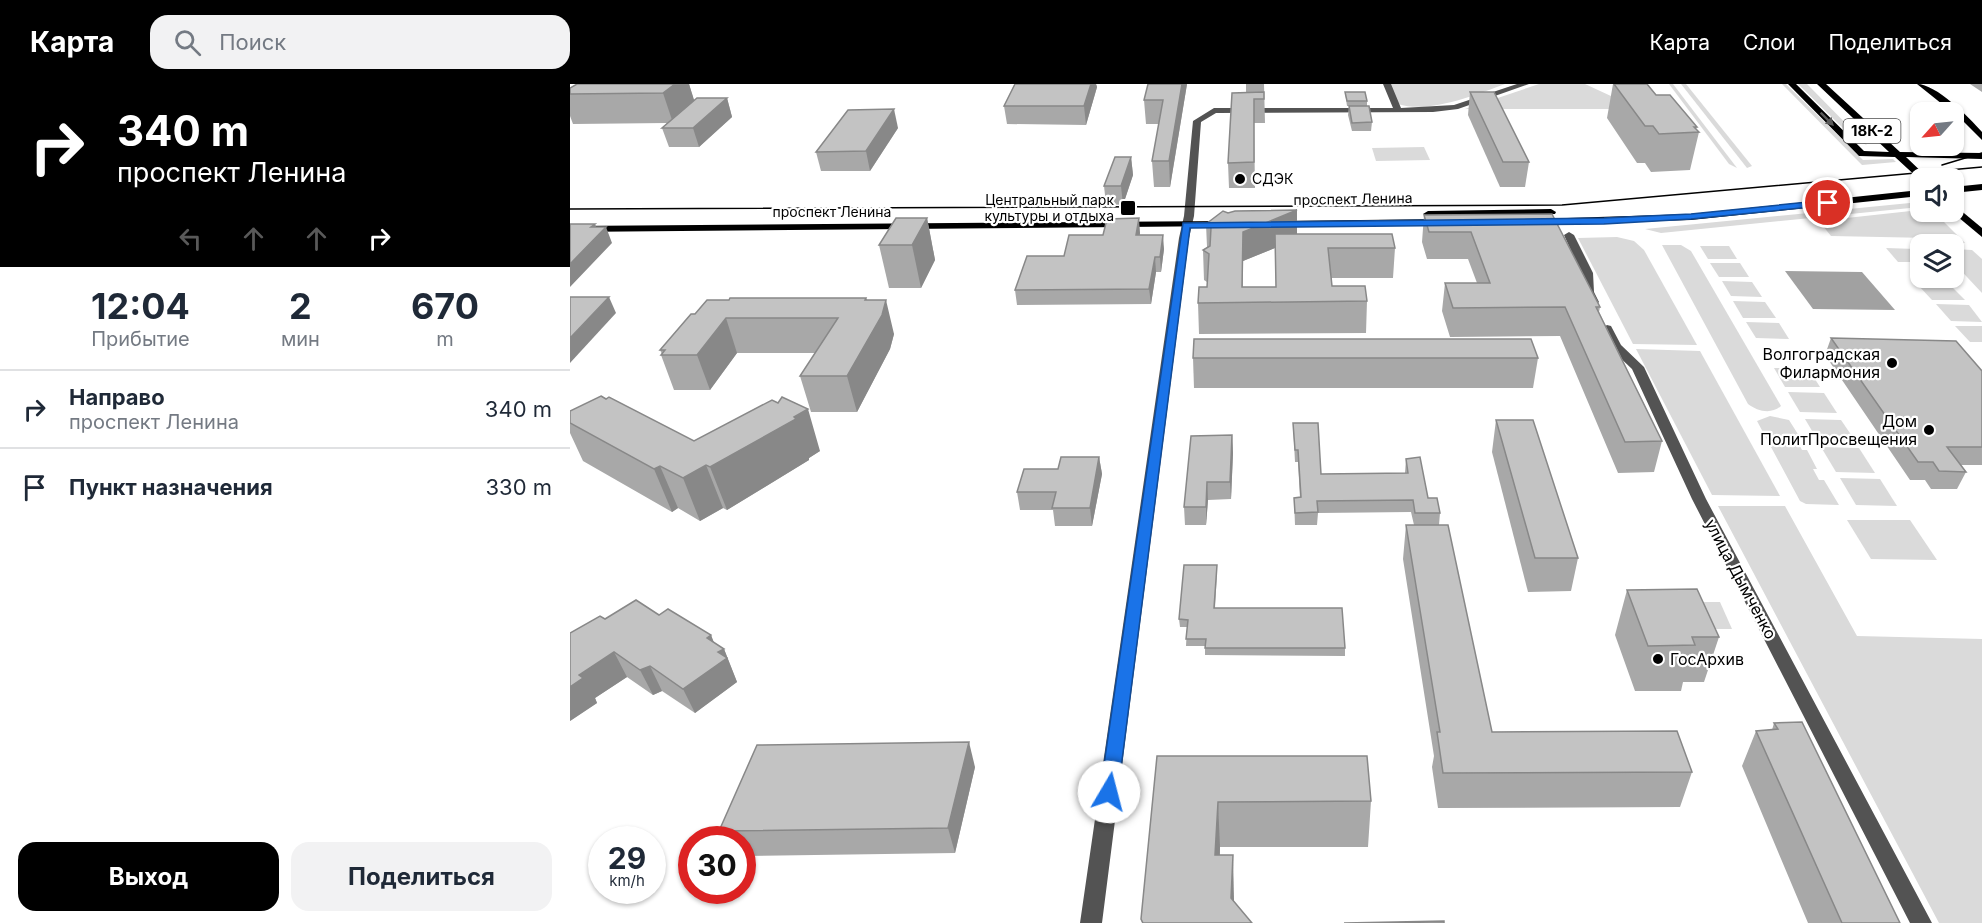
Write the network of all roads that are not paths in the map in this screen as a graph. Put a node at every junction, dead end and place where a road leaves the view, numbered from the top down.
1 (1388, 84) edge
2 (1525, 84) edge
3 (1792, 84) edge
4 (1821, 84) edge
5 (1921, 84) edge
6 (1398, 111) junction
7 (1982, 137) edge
8 (1982, 156) edge
9 (1912, 168) edge
10 (1982, 181) edge
11 (1964, 183) edge
12 (1982, 187) edge
13 (1910, 188) edge
14 (1964, 189) edge
15 (1910, 194) edge
16 (1234, 216) edge
17 (1964, 217) edge
18 (570, 220) edge
19 (1188, 221) junction
20 (1243, 224) edge
21 (570, 229) edge
22 (1982, 234) edge
23 (1569, 235) dead end
24 (1091, 923) edge
25 (1921, 923) edge

1 - 6 street
2 - 6 street
3 -> 8 main road
4 - 9 main road, 18К-2
5 - 7 main road
6 - 19 street
10 - 11 main road
12 - 14 main road
13 - 15 main road, проспект Ленина
16 - 19 main road, проспект Ленина
17 - 22 main road
18 - 19 main road, проспект Ленина
19 - 20 main road, проспект Ленина
19 - 21 main road, проспект Ленина
19 - 24 street
23 - 25 street, улица Дымченко

